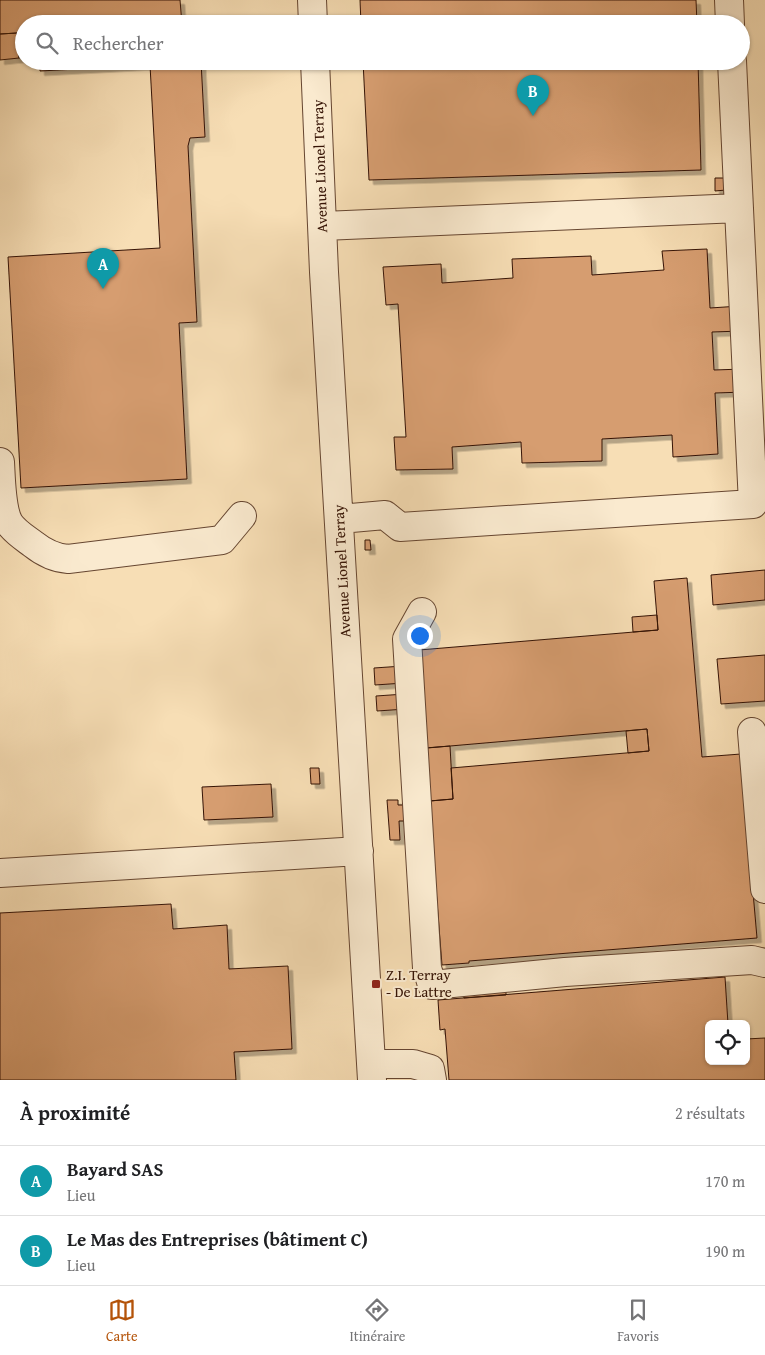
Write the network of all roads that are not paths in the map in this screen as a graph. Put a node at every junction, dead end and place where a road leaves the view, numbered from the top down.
1 (312, 0) edge
2 (729, 0) edge
3 (313, 15) edge
4 (730, 15) edge
5 (315, 70) edge
6 (732, 70) edge
7 (739, 208) junction
8 (323, 226) junction
9 (0, 462) edge
10 (242, 516) dead end
11 (340, 519) junction
12 (422, 612) dead end
13 (752, 732) dead end
14 (359, 851) junction
15 (0, 873) edge
16 (765, 889) edge
17 (765, 963) edge
18 (371, 1072) edge
19 (432, 1080) edge

1 - 3 street
2 - 4 street
5 - 8 street, Avenue Lionel Terray
6 - 7 street
7 - 8 street
7 - 11 street
8 - 11 street, Avenue Lionel Terray
9 - 10 street
11 - 14 street, Avenue Lionel Terray
12 - 17 street
13 - 16 street
14 - 15 street
14 - 18 street, Avenue Lionel Terray
18 - 19 street

